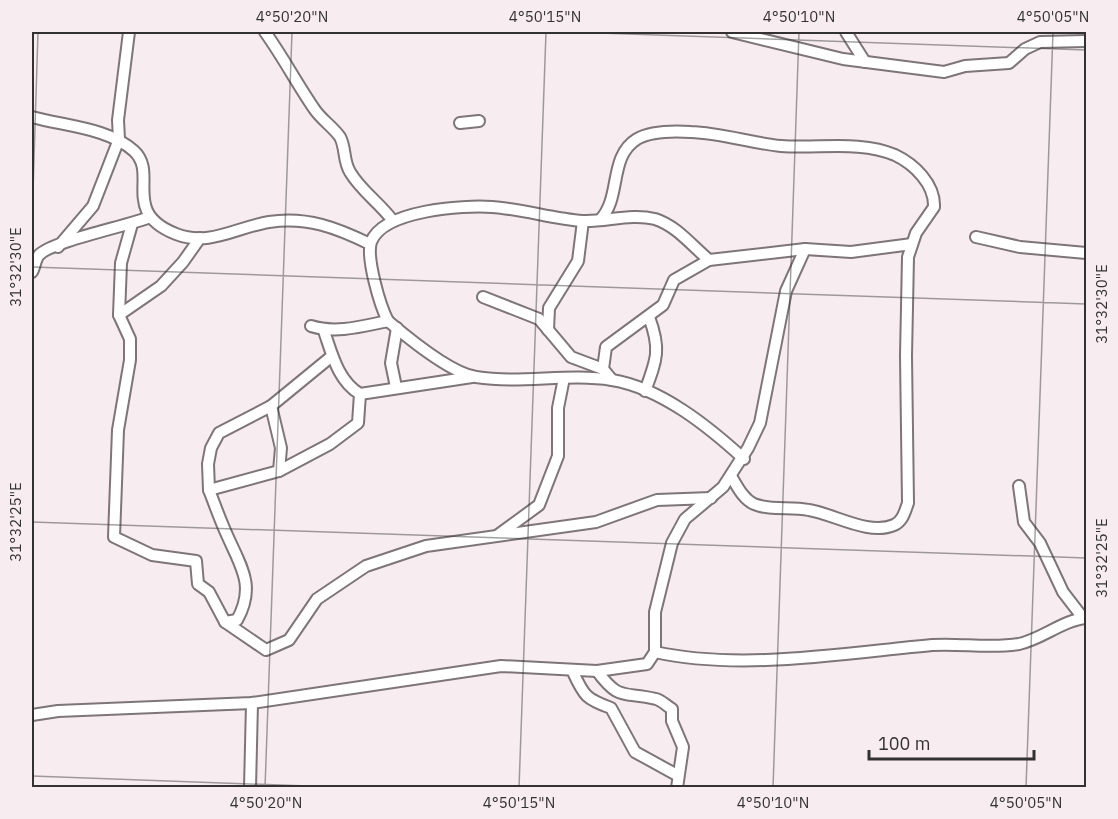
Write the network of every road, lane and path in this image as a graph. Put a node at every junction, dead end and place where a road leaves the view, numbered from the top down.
1 (129, 32) edge
2 (265, 32) edge
3 (732, 32) edge
4 (846, 32) edge
5 (1086, 41) edge
6 (865, 62) junction
7 (32, 117) edge
8 (479, 121) dead end
9 (460, 123) dead end
10 (119, 139) junction
11 (150, 217) junction
12 (600, 219) junction
13 (393, 220) junction
14 (583, 221) junction
15 (132, 224) junction
16 (976, 237) dead end
17 (200, 238) junction
18 (370, 244) junction
19 (912, 244) junction
20 (58, 247) junction
21 (805, 249) junction
22 (1086, 253) edge
23 (709, 261) junction
24 (32, 272) edge
25 (483, 297) dead end
26 (119, 315) junction
27 (649, 317) junction
28 (392, 325) junction
29 (311, 326) dead end
30 (548, 330) junction
31 (324, 331) junction
32 (332, 356) junction
33 (603, 369) junction
34 (475, 377) junction
35 (564, 378) junction
36 (612, 380) junction
37 (396, 387) junction
38 (645, 391) junction
39 (360, 394) junction
40 (271, 406) junction
41 (744, 459) junction
42 (279, 471) junction
43 (731, 476) junction
44 (1018, 486) dead end
45 (209, 490) junction
46 (711, 498) junction
47 (498, 536) junction
48 (1085, 618) edge
49 (225, 622) junction
50 (655, 652) junction
51 (597, 671) junction
52 (573, 672) junction
53 (252, 704) junction
54 (32, 715) edge
55 (677, 776) junction
56 (250, 788) edge
57 (677, 788) edge

1 - 10 street
2 - 13 street
3 - 6 street
4 - 6 street
5 - 6 street
7 - 10 street
8 - 9 street
10 - 11 street
10 - 20 street
11 - 15 street
11 - 17 street
12 - 14 street
12 - 19 street
12 - 23 street
13 - 14 street
13 - 18 street
14 - 30 street
15 - 20 street
15 - 26 street
16 - 22 street
17 - 18 street
17 - 26 street
18 - 28 street
19 - 21 street
19 - 43 street
20 - 24 street
21 - 23 street
21 - 41 street
23 - 27 street
25 - 30 street
26 - 49 street
27 - 33 street
27 - 38 street
28 - 31 street
28 - 34 street
28 - 37 street
29 - 31 street
30 - 33 street
31 - 32 street
32 - 39 street
32 - 40 street
33 - 36 street
34 - 35 street
34 - 37 street
35 - 36 street
35 - 47 street
36 - 38 street
37 - 39 street
38 - 41 street
39 - 42 street
40 - 42 street
40 - 45 street
41 - 43 street
42 - 45 street
43 - 46 street
44 - 48 street
45 - 49 street
46 - 47 street
46 - 50 street
47 - 49 street
48 - 50 street
50 - 51 street
51 - 52 street
51 - 55 street
52 - 53 street
52 - 55 street
53 - 54 street
53 - 56 street
55 - 57 street

